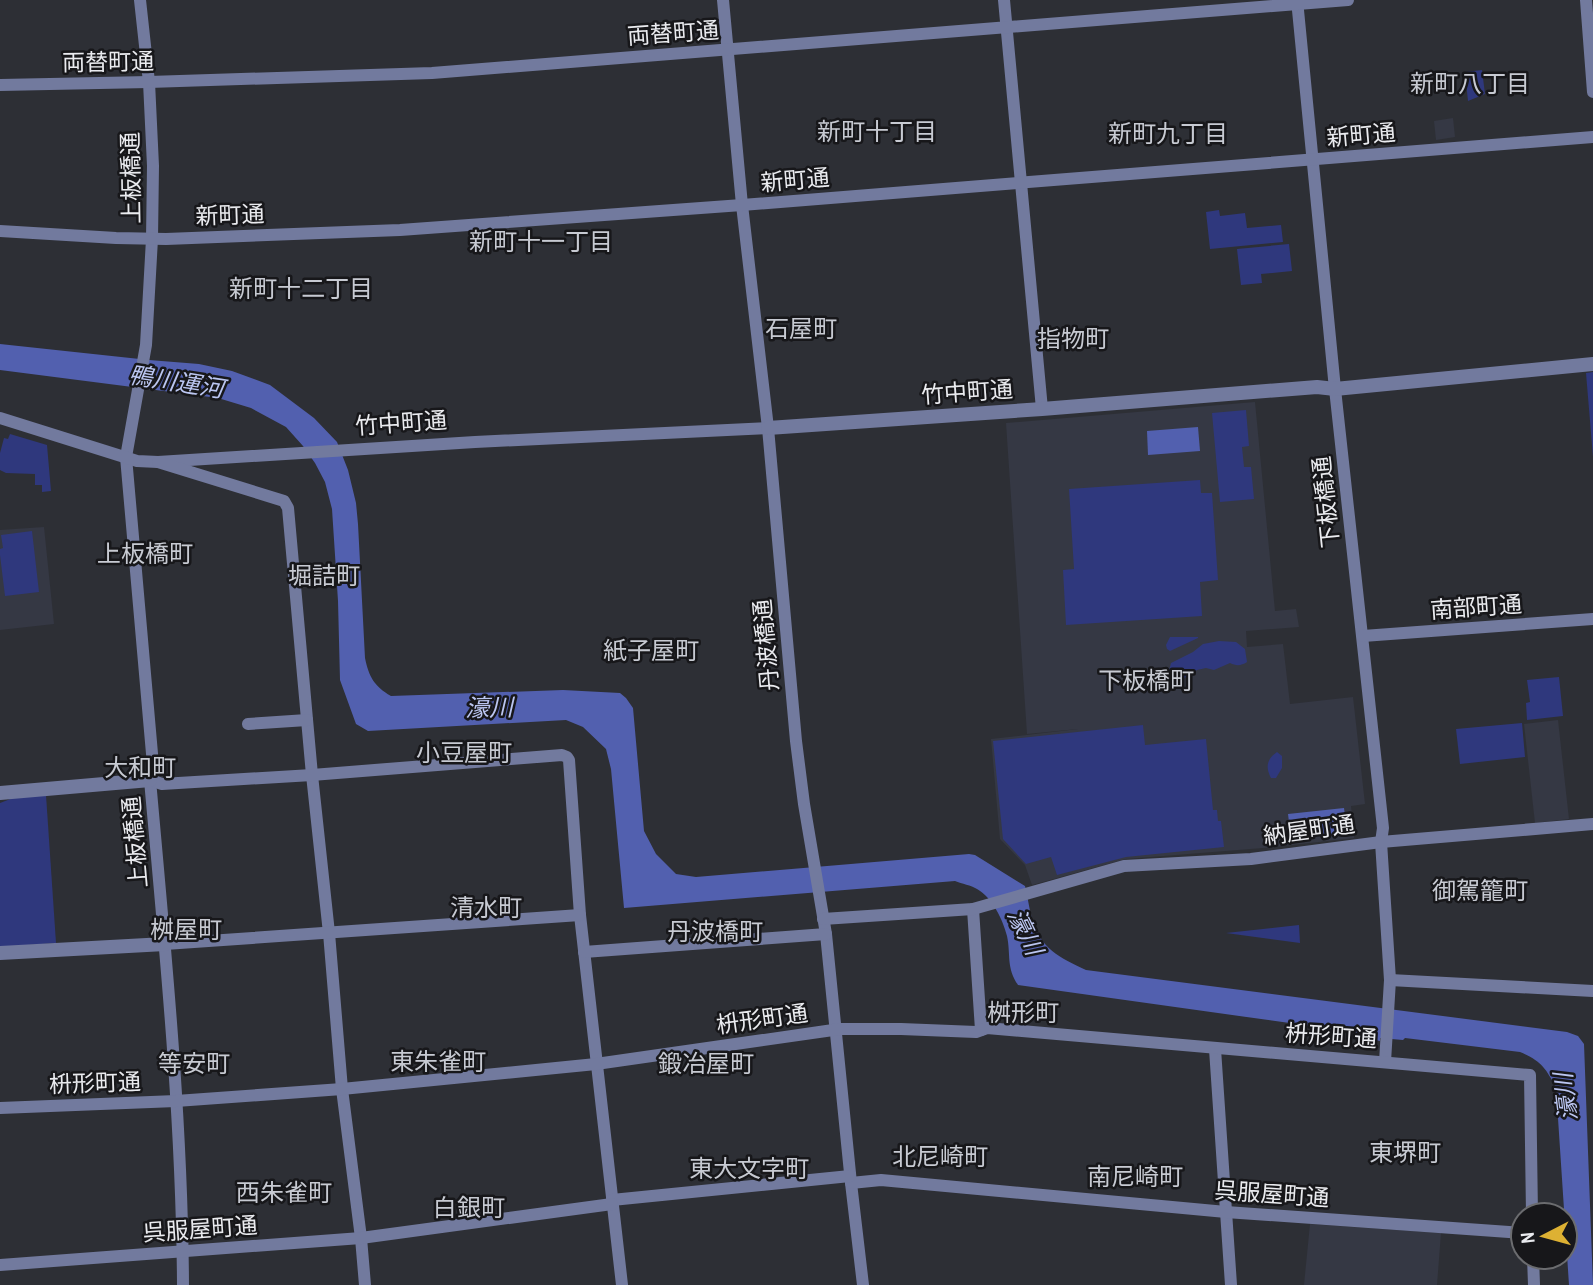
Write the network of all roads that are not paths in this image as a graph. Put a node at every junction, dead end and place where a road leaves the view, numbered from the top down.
1 (140, 0) edge
2 (723, 0) edge
3 (1004, 0) edge
4 (1348, 0) edge
5 (1586, 0) edge
6 (1297, 2) edge
7 (1006, 26) junction
8 (728, 50) junction
9 (149, 82) junction
10 (0, 85) edge
11 (1593, 92) edge
12 (1593, 137) edge
13 (1311, 160) junction
14 (1020, 183) junction
15 (742, 205) junction
16 (0, 231) edge
17 (152, 239) junction
18 (1593, 364) edge
19 (1335, 389) junction
20 (1042, 409) junction
21 (0, 418) edge
22 (768, 428) junction
23 (126, 457) junction
24 (158, 462) junction
25 (1593, 619) edge
26 (1363, 636) junction
27 (307, 720) junction
28 (248, 724) dead end
29 (312, 775) junction
30 (150, 780) junction
31 (0, 793) edge
32 (1593, 824) edge
33 (1381, 842) junction
34 (978, 908) junction
35 (580, 915) junction
36 (823, 919) junction
37 (329, 933) junction
38 (826, 934) junction
39 (164, 944) junction
40 (584, 952) junction
41 (0, 953) edge
42 (1390, 980) junction
43 (1593, 991) edge
44 (836, 1030) junction
45 (981, 1030) junction
46 (1215, 1049) junction
47 (1385, 1062) junction
48 (596, 1064) junction
49 (342, 1090) junction
50 (176, 1101) junction
51 (0, 1108) edge
52 (850, 1180) junction
53 (1532, 1201) edge
54 (612, 1202) junction
55 (1226, 1212) junction
56 (1509, 1232) edge
57 (361, 1238) junction
58 (183, 1252) junction
59 (0, 1265) edge
60 (183, 1285) edge
61 (365, 1285) edge
62 (622, 1285) edge
63 (863, 1285) edge
64 (1231, 1285) edge

1 - 9 street, 上板橋通
2 - 8 street, 丹波橋通
3 - 7 street
4 - 6 street, 両替町通
5 - 11 street
6 - 7 street, 両替町通
6 - 13 street, 下板橋通
7 - 8 street, 両替町通
7 - 14 street
8 - 9 street, 両替町通
8 - 15 street, 丹波橋通
9 - 10 street, 両替町通
9 - 17 street, 上板橋通
12 - 13 street, 新町通
13 - 14 street, 新町通
13 - 19 street, 下板橋通
14 - 15 street, 新町通
14 - 20 street
15 - 17 street, 新町通
15 - 22 street, 丹波橋通
16 - 17 street, 新町通
17 - 23 street, 上板橋通
18 - 19 street, 竹中町通
19 - 20 street, 竹中町通
19 - 26 street, 下板橋通
20 - 22 street, 竹中町通
21 - 23 street
22 - 24 street, 竹中町通
22 - 36 street, 丹波橋通
23 - 24 street
23 - 30 street, 上板橋通
24 - 27 street
25 - 26 street, 南部町通
26 - 33 street, 下板橋通
27 - 28 street
27 - 29 street
29 - 30 street
29 - 35 street
29 - 37 street
30 - 31 street
30 - 39 street, 上板橋通
32 - 33 street, 納屋町通
33 - 34 street, 納屋町通
33 - 42 street, 下板橋通
34 - 36 street
34 - 45 street
35 - 37 street
35 - 40 street
36 - 38 street, 丹波橋通
37 - 39 street
37 - 49 street
38 - 40 street
38 - 44 street, 丹波橋通
39 - 41 street
39 - 50 street, 上板橋通
40 - 48 street
42 - 43 street
42 - 47 street, 下板橋通
44 - 45 street, 枡形町通
44 - 48 street, 枡形町通
44 - 52 street, 丹波橋通
45 - 46 street, 枡形町通
46 - 47 street, 枡形町通
46 - 55 street
47 - 53 street, 枡形町通
48 - 49 street, 枡形町通
48 - 54 street
49 - 50 street, 枡形町通
49 - 57 street
50 - 51 street, 枡形町通
50 - 58 street, 上板橋通
52 - 54 street, 呉服屋町通
52 - 55 street, 呉服屋町通
52 - 63 street, 丹波橋通
54 - 57 street, 呉服屋町通
54 - 62 street
55 - 56 street, 呉服屋町通
55 - 64 street
57 - 58 street, 呉服屋町通
57 - 61 street
58 - 59 street, 呉服屋町通
58 - 60 street, 上板橋通

